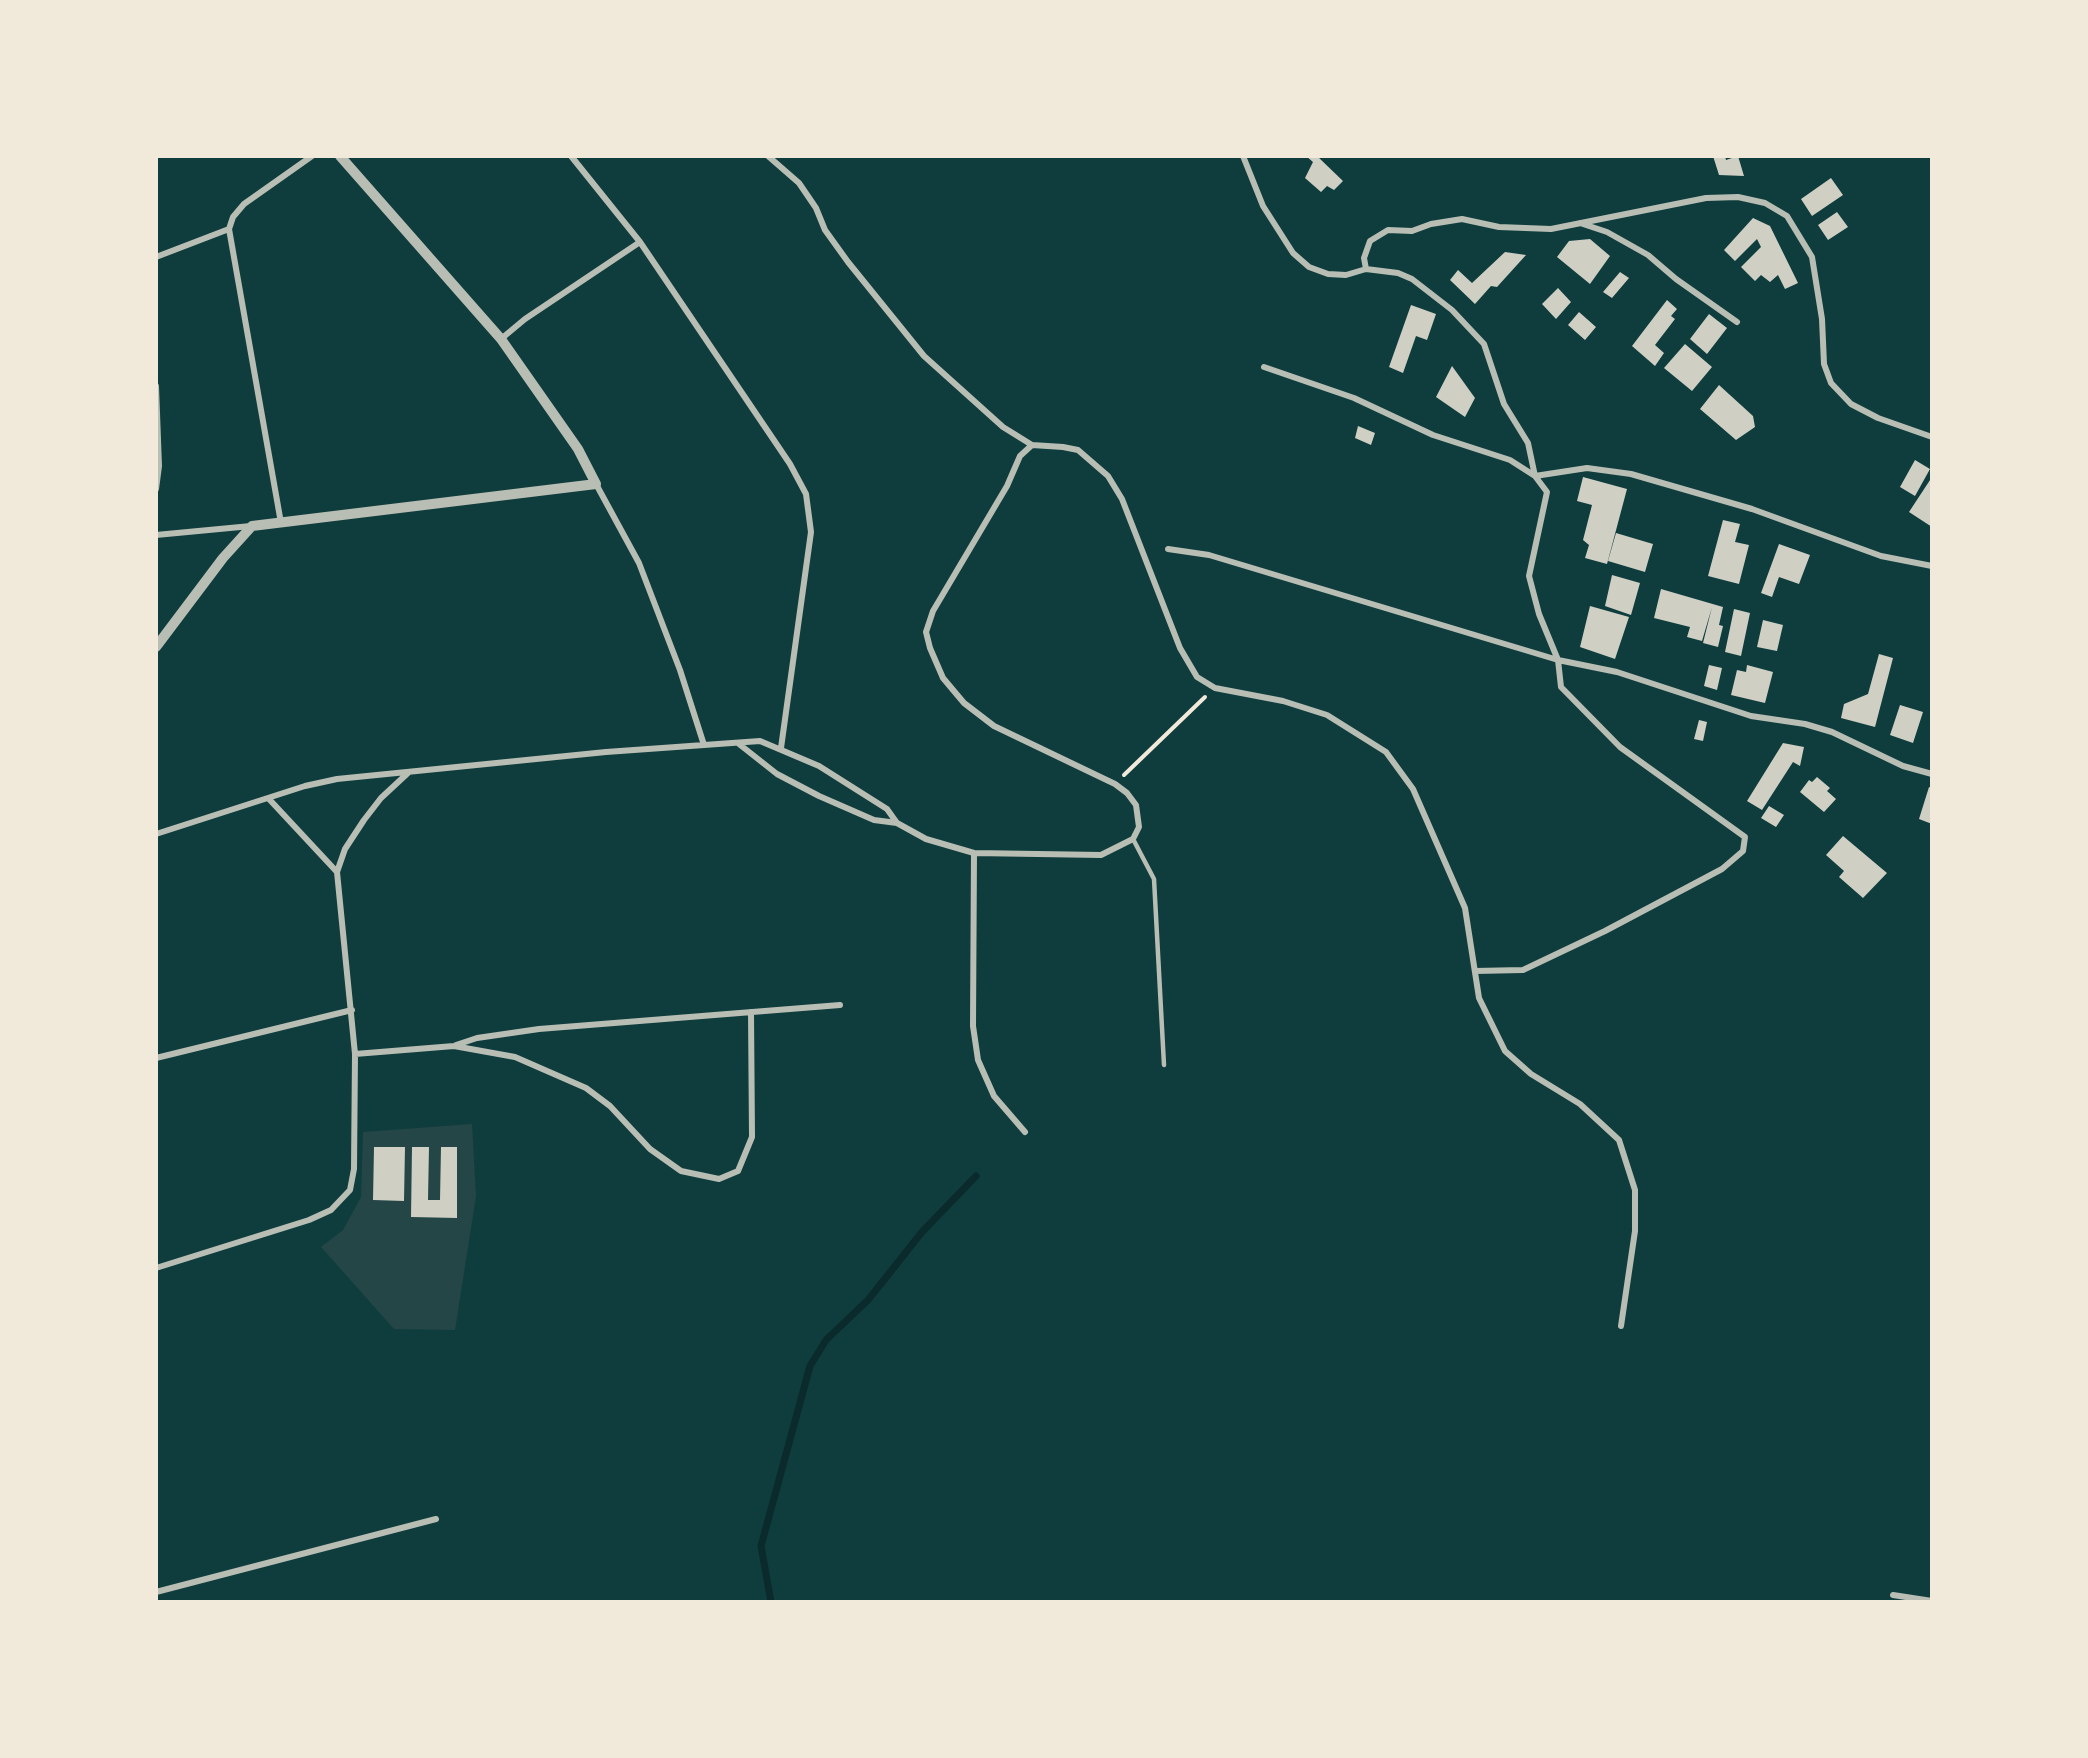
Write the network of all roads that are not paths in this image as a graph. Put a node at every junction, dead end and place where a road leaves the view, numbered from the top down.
1 (312, 156) edge
2 (340, 156) edge
3 (571, 156) edge
4 (768, 156) edge
5 (1243, 156) edge
6 (1580, 223) junction
7 (229, 229) junction
8 (640, 242) junction
9 (156, 257) edge
10 (1366, 269) junction
11 (1737, 322) dead end
12 (501, 339) junction
13 (1264, 366) dead end
14 (156, 386) edge
15 (1932, 437) edge
16 (1032, 445) junction
17 (1535, 476) junction
18 (596, 484) junction
19 (156, 489) edge
20 (281, 523) junction
21 (252, 526) junction
22 (156, 535) edge
23 (1168, 549) dead end
24 (1932, 566) edge
25 (156, 647) edge
26 (1558, 660) junction
27 (739, 744) junction
28 (704, 745) junction
29 (781, 748) junction
30 (410, 771) junction
31 (1932, 774) edge
32 (269, 799) junction
33 (897, 823) junction
34 (156, 834) edge
35 (1133, 840) junction
36 (975, 854) junction
37 (337, 872) junction
38 (1475, 971) junction
39 (840, 1005) dead end
40 (352, 1010) junction
41 (751, 1012) junction
42 (454, 1046) junction
43 (355, 1054) junction
44 (156, 1058) edge
45 (1164, 1065) dead end
46 (1025, 1132) dead end
47 (156, 1268) edge
48 (1621, 1326) dead end
49 (436, 1519) dead end
50 (156, 1592) edge
51 (1893, 1595) dead end
52 (1932, 1601) edge

1 - 7 street
2 - 12 street
3 - 8 street
4 - 16 street
5 - 10 street
6 - 10 street
6 - 11 street
6 - 15 street
7 - 9 street
7 - 20 street
8 - 12 street
8 - 29 street
10 - 17 street
12 - 18 street
13 - 17 street
14 - 19 street
16 - 35 street
16 - 38 street
17 - 24 street
17 - 26 street
18 - 20 street
18 - 28 street
20 - 21 street
21 - 22 street
21 - 25 street
23 - 26 street
26 - 31 street
26 - 38 street
27 - 28 street
27 - 29 street
27 - 33 street
28 - 30 street
29 - 33 street
30 - 32 street
30 - 37 street
32 - 34 street
32 - 37 street
33 - 36 street
35 - 36 street
35 - 45 lane
36 - 46 street
37 - 40 street
38 - 48 street
39 - 41 street
40 - 43 street
40 - 44 street
41 - 42 street
41 - 42 street
42 - 43 street
43 - 47 street
49 - 50 street
51 - 52 street

